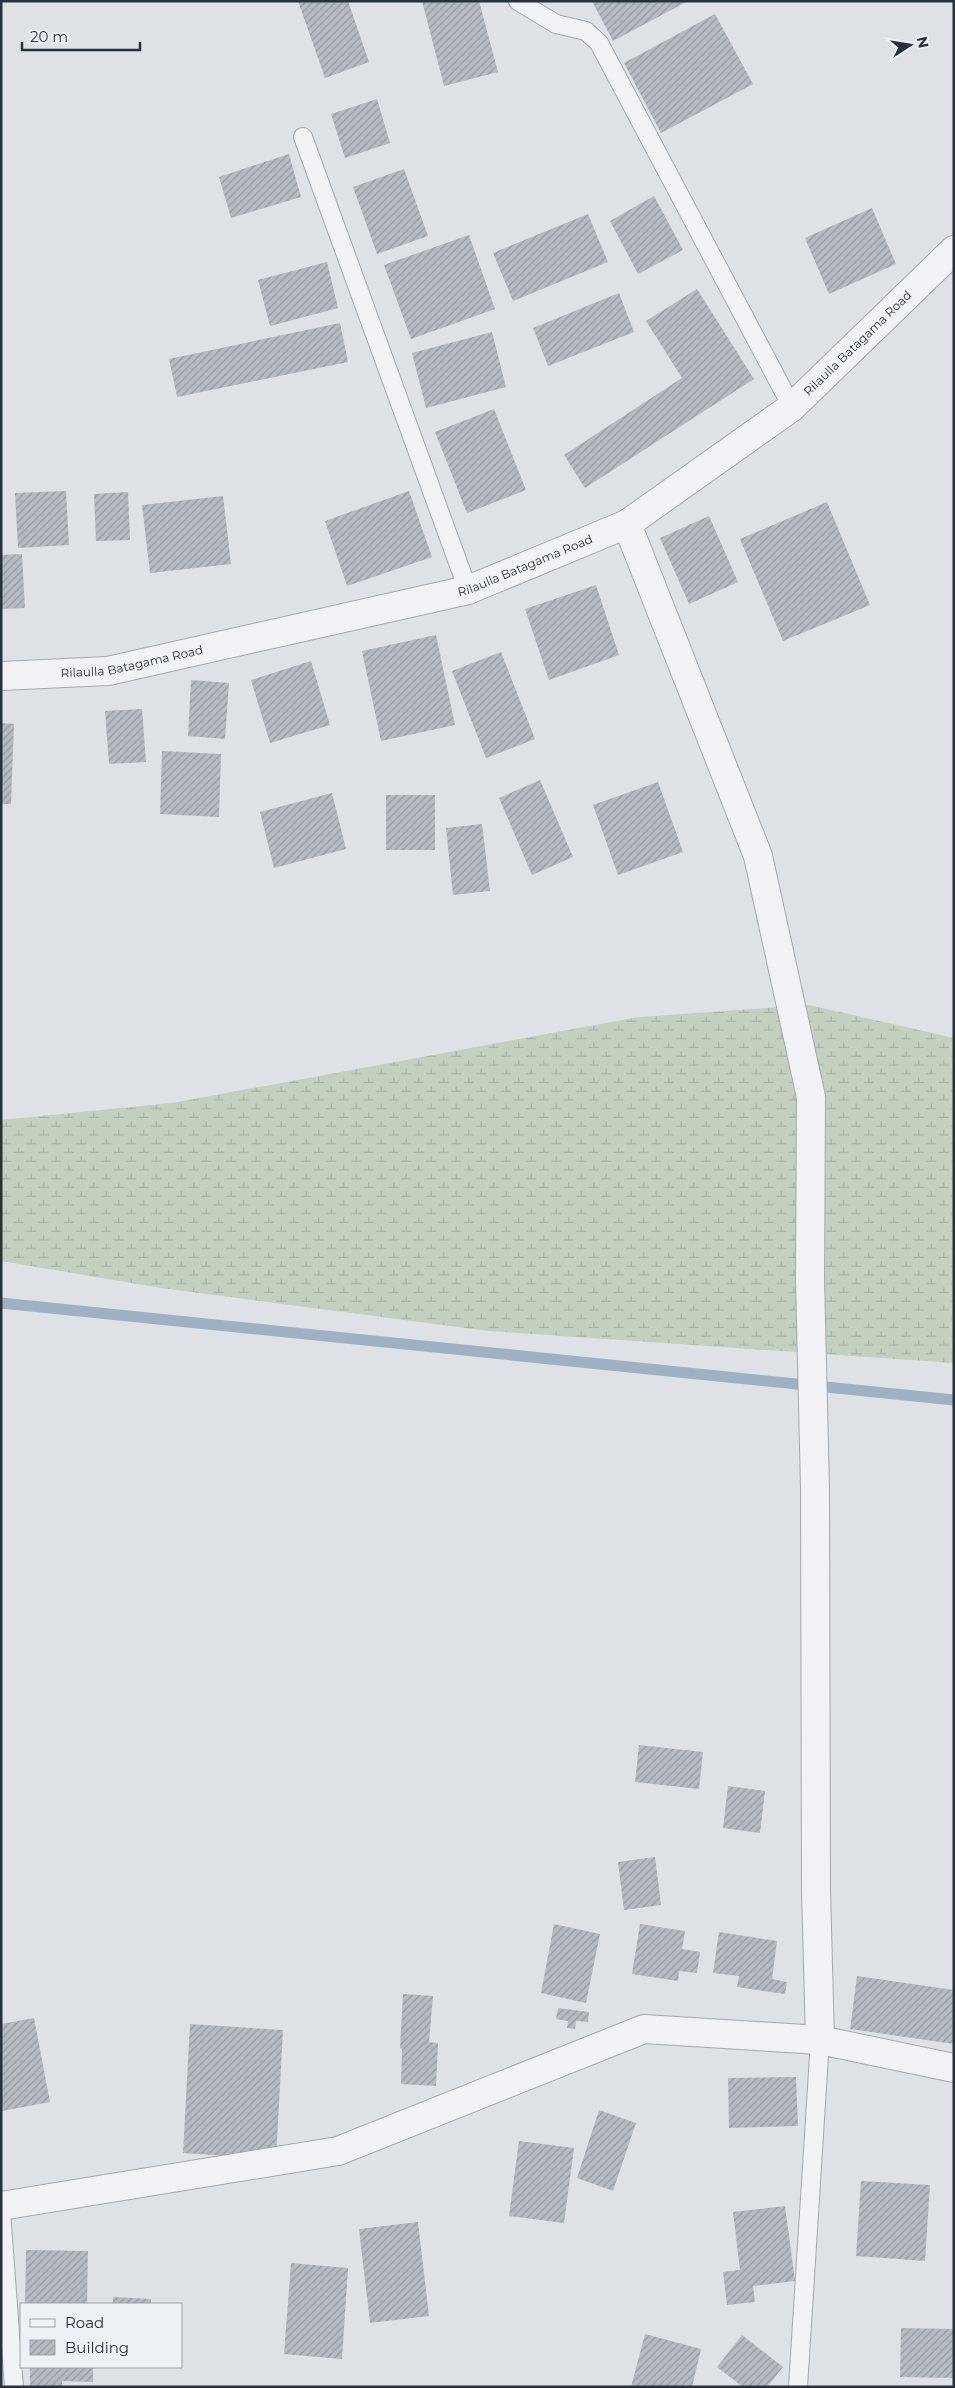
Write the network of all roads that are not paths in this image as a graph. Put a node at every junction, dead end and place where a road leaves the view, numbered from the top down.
1 (518, 1) edge
2 (303, 137) dead end
3 (954, 250) edge
4 (792, 407) junction
5 (627, 524) junction
6 (468, 590) junction
7 (1, 676) edge
8 (820, 2040) junction
9 (954, 2068) edge
10 (1, 2206) edge
11 (1, 2211) edge
12 (14, 2387) edge
13 (798, 2387) edge

1 - 4 lane
2 - 6 lane
3 - 4 street, Rilaulla Batagama Road
4 - 5 street, Rilaulla Batagama Road
5 - 6 street, Rilaulla Batagama Road
5 - 8 street
6 - 7 street, Rilaulla Batagama Road
8 - 9 street
8 - 10 street
8 - 13 lane
11 - 12 lane

